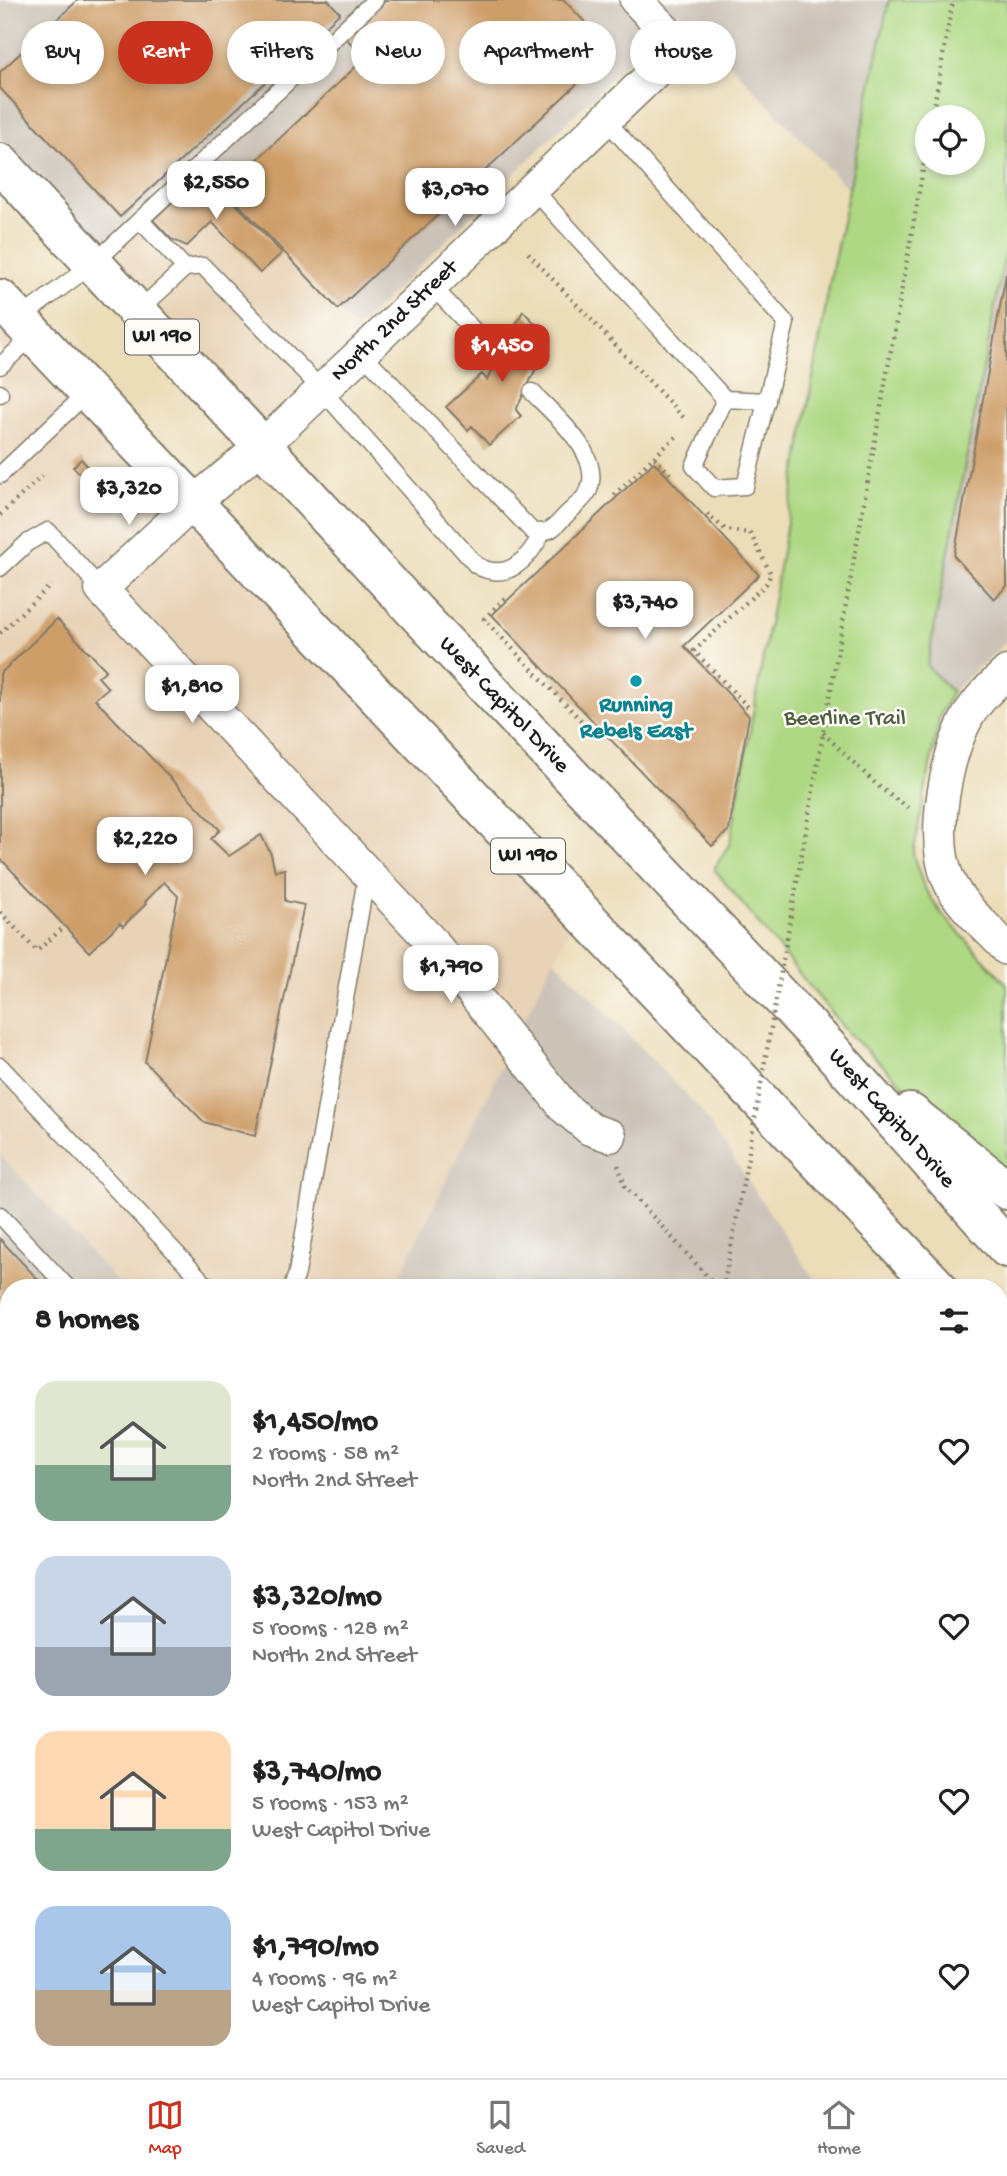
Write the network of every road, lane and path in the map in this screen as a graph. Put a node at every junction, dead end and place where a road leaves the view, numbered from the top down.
1 (375, 0) edge
2 (636, 0) edge
3 (953, 0) edge
4 (934, 105) edge
5 (606, 120) junction
6 (0, 163) edge
7 (922, 175) edge
8 (533, 189) junction
9 (140, 220) junction
10 (528, 253) dead end
11 (94, 263) junction
12 (185, 268) junction
13 (432, 286) junction
14 (138, 311) junction
15 (18, 318) edge
16 (362, 353) junction
17 (496, 354) dead end
18 (0, 366) edge
19 (322, 390) junction
20 (88, 392) junction
21 (532, 392) dead end
22 (725, 399) junction
23 (767, 401) junction
24 (690, 425) dead end
25 (681, 433) dead end
26 (262, 446) junction
27 (654, 457) junction
28 (0, 475) edge
29 (43, 475) dead end
30 (672, 476) dead end
31 (607, 502) dead end
32 (193, 503) junction
33 (699, 505) dead end
34 (0, 515) edge
35 (542, 533) junction
36 (0, 568) edge
37 (51, 585) dead end
38 (101, 589) junction
39 (513, 589) dead end
40 (0, 633) edge
41 (1007, 672) edge
42 (750, 709) dead end
43 (604, 733) dead end
44 (822, 733) junction
45 (918, 815) dead end
46 (367, 873) junction
47 (0, 912) edge
48 (65, 926) dead end
49 (1007, 949) edge
50 (827, 1045) junction
51 (0, 1066) edge
52 (610, 1136) joint
53 (1007, 1190) edge
54 (864, 1210) junction
55 (0, 1215) edge
56 (1007, 1248) edge
57 (60, 1279) edge
58 (201, 1279) edge
59 (295, 1279) edge
60 (712, 1279) edge
61 (722, 1279) edge
62 (911, 1279) edge
63 (929, 1279) edge

1 - 9 lane
2 - 5 street, North 2nd Street
3 - 4 path
5 - 8 street, North 2nd Street
5 - 23 lane
6 - 11 main road, West Capitol Drive / WI 190
7 - 44 path
8 - 13 street, North 2nd Street
8 - 22 lane
9 - 11 lane
9 - 12 lane
10 - 24 path
11 - 14 main road, West Capitol Drive / WI 190
11 - 15 lane
12 - 14 lane
12 - 19 lane
13 - 16 street, North 2nd Street
13 - 17 lane
14 - 26 main road, West Capitol Drive / WI 190
15 - 18 lane
15 - 20 main road, WI 190
16 - 19 street, North 2nd Street
16 - 35 lane
19 - 26 street, North 2nd Street
19 - 35 lane
20 - 28 lane
20 - 32 main road, WI 190
21 - 35 lane
22 - 23 lane
22 - 23 lane
25 - 27 path
26 - 32 street, North 2nd Street
26 - 50 main road, West Capitol Drive / WI 190
27 - 30 path
27 - 31 path
29 - 34 path
32 - 38 street, North 2nd Street
32 - 54 main road, WI 190
33 - 42 path
36 - 38 lane
37 - 40 path
38 - 46 street
39 - 43 path
41 - 49 street
44 - 45 path
44 - 61 path, bridge
46 - 52 street
46 - 59 lane
47 - 48 path
50 - 53 main road
50 - 56 main road, West Capitol Drive / WI 190
51 - 58 lane
52 - 60 path
54 - 62 main road
54 - 63 main road, WI 190
55 - 57 lane

